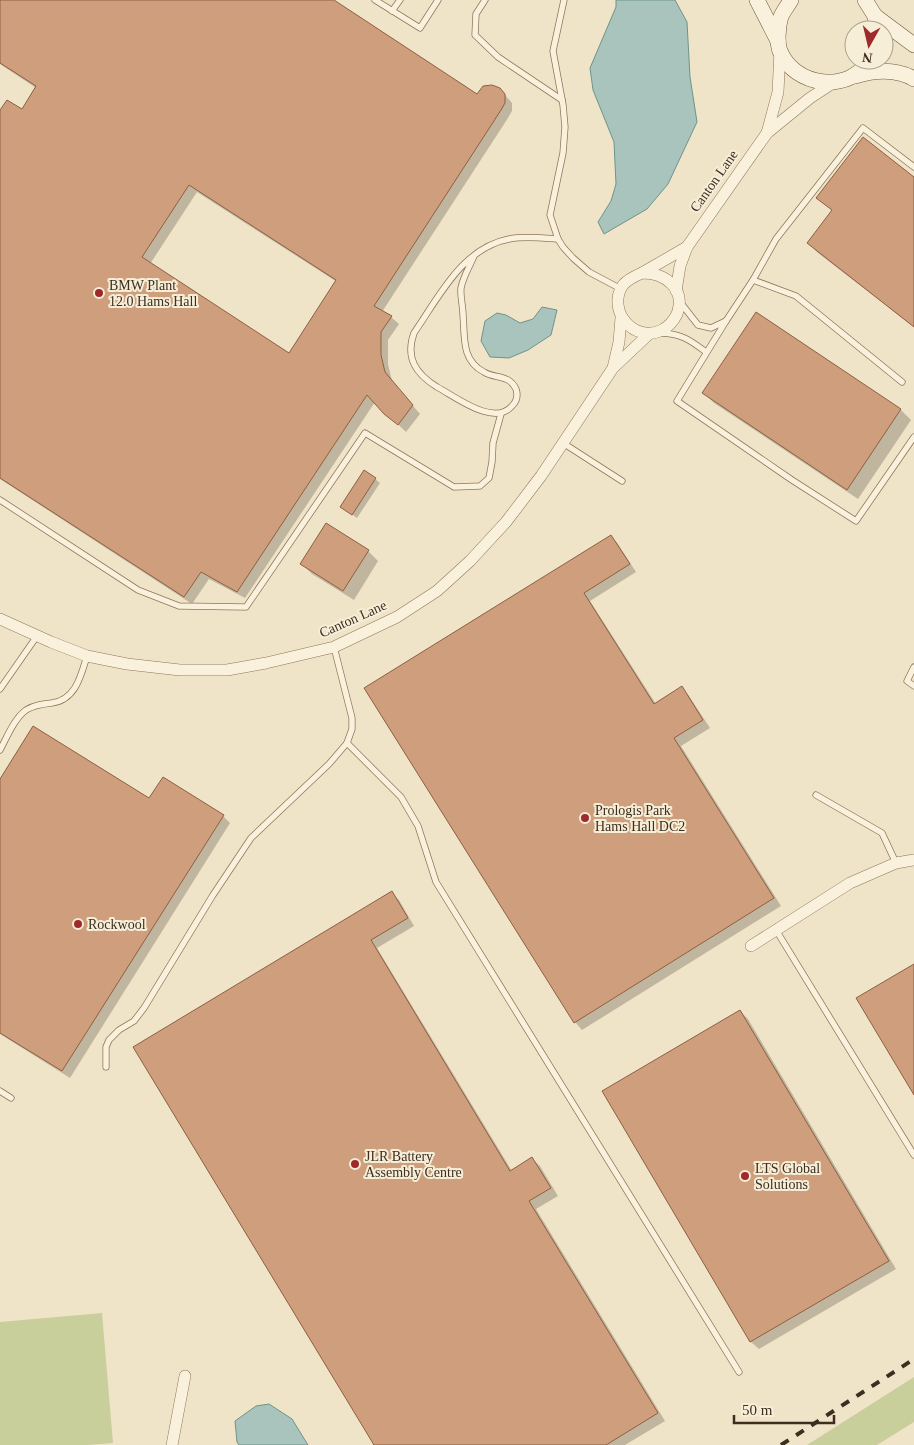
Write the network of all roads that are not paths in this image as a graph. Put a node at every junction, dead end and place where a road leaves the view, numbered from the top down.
1 (375, 0) edge
2 (400, 0) edge
3 (438, 0) edge
4 (485, 0) edge
5 (564, 0) edge
6 (757, 0) edge
7 (791, 0) edge
8 (865, 0) edge
9 (392, 11) junction
10 (875, 20) edge
11 (894, 33) edge
12 (914, 45) edge
13 (780, 48) junction
14 (861, 70) edge
15 (850, 78) junction
16 (914, 79) edge
17 (833, 83) junction
18 (562, 100) junction
19 (767, 133) junction
20 (914, 167) edge
21 (558, 239) junction
22 (687, 247) junction
23 (474, 256) junction
24 (642, 273) junction
25 (753, 280) junction
26 (621, 289) junction
27 (676, 291) junction
28 (680, 302) junction
29 (621, 318) junction
30 (726, 321) junction
31 (653, 333) junction
32 (706, 352) junction
33 (613, 368) junction
34 (902, 382) dead end
35 (502, 414) junction
36 (914, 437) edge
37 (563, 443) junction
38 (622, 481) dead end
39 (0, 500) edge
40 (0, 619) edge
41 (37, 636) junction
42 (334, 647) junction
43 (87, 656) junction
44 (914, 667) edge
45 (914, 686) edge
46 (0, 689) edge
47 (347, 743) junction
48 (0, 750) edge
49 (816, 795) dead end
50 (914, 860) edge
51 (896, 863) junction
52 (776, 930) junction
53 (751, 946) dead end
54 (106, 1067) dead end
55 (0, 1091) edge
56 (11, 1098) dead end
57 (914, 1155) edge
58 (739, 1372) dead end
59 (185, 1376) dead end
60 (172, 1445) edge

1 - 9 lane
2 - 9 lane
3 - 9 lane
4 - 18 lane
5 - 18 lane
6 - 13 street
7 - 13 street
8 - 10 street
11 - 12 street
13 - 17 street
13 - 19 street, Canton Lane
14 - 15 street
15 - 16 street
15 - 17 street
17 - 19 street, Canton Lane
18 - 21 lane
19 - 22 street, Canton Lane
20 - 25 lane
21 - 23 lane
21 - 26 lane
22 - 24 street, Canton Lane
22 - 27 street, Canton Lane
23 - 35 lane
23 - 35 lane
24 - 26 street
24 - 27 street
25 - 30 lane
25 - 34 lane
26 - 29 street
27 - 28 street
28 - 30 lane
28 - 31 street
29 - 31 street
29 - 33 street, Canton Lane
30 - 32 lane
31 - 32 lane
31 - 33 street, Canton Lane
32 - 36 lane
33 - 37 street, Canton Lane
35 - 39 lane
37 - 38 lane
37 - 42 street, Canton Lane
40 - 41 street, Canton Lane
41 - 43 street, Canton Lane
41 - 46 lane
42 - 43 street, Canton Lane
42 - 47 lane
43 - 48 lane
44 - 45 lane
47 - 54 lane
47 - 58 lane
49 - 51 lane
50 - 51 street
51 - 52 street
52 - 53 street
52 - 57 lane
55 - 56 lane
59 - 60 street

